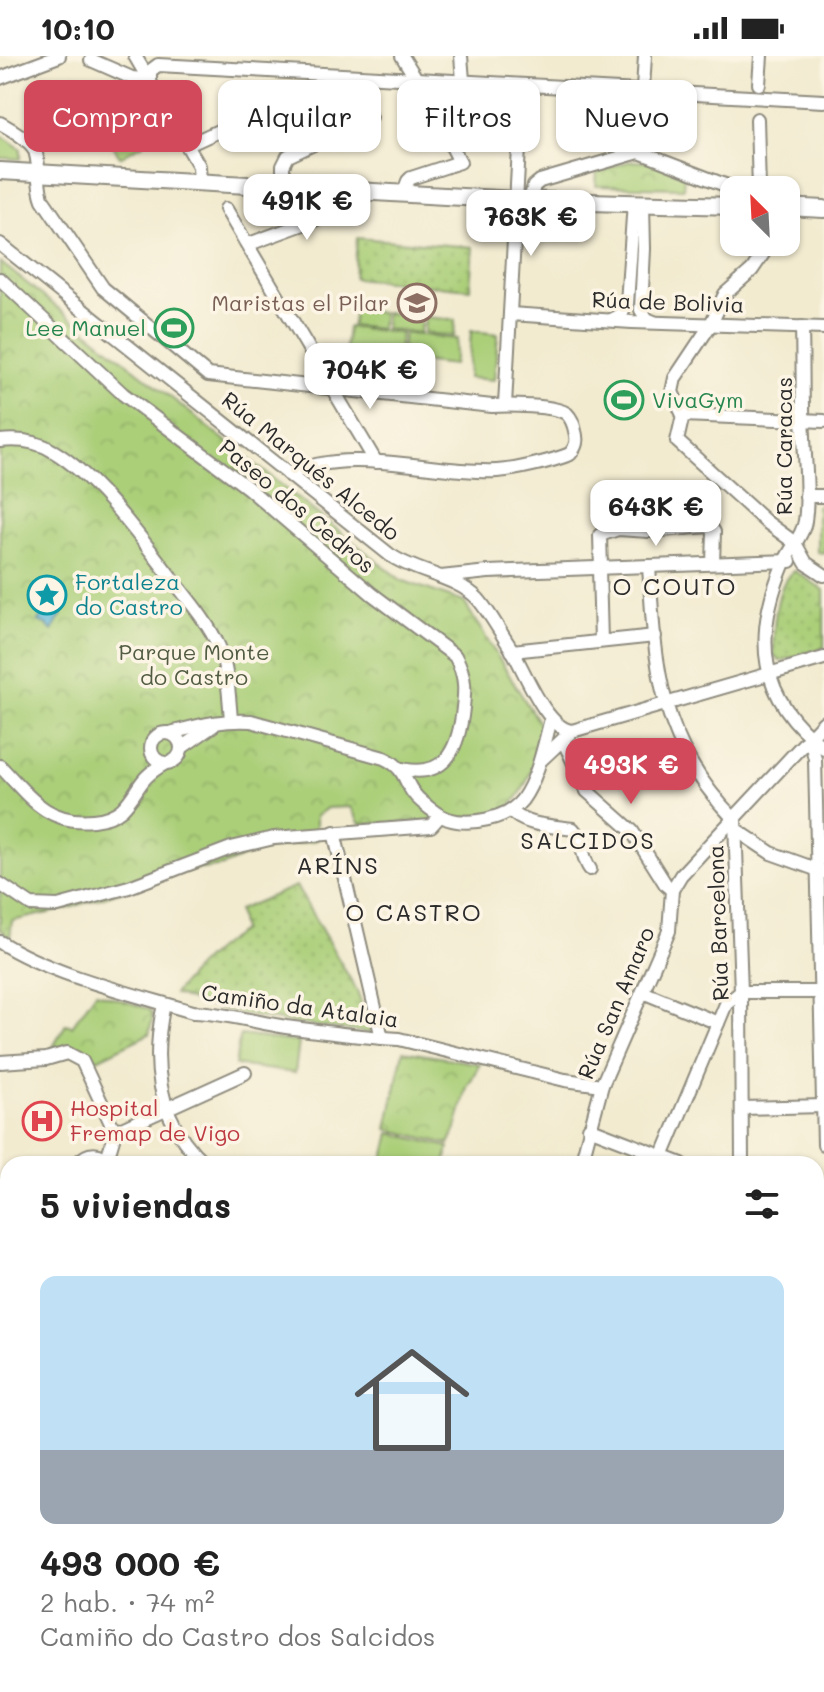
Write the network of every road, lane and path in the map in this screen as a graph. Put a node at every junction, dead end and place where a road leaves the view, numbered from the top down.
1 (59, 56) edge
2 (136, 56) edge
3 (402, 56) edge
4 (461, 56) edge
5 (645, 56) edge
6 (761, 56) edge
7 (91, 60) dead end
8 (158, 65) junction
9 (415, 77) junction
10 (0, 78) edge
11 (150, 80) junction
12 (463, 80) joint
13 (643, 80) edge
14 (759, 84) dead end
15 (697, 93) edge
16 (824, 101) edge
17 (757, 119) dead end
18 (0, 123) edge
19 (192, 152) edge
20 (297, 152) edge
21 (455, 152) edge
22 (522, 152) edge
23 (639, 152) joint
24 (0, 171) edge
25 (37, 172) junction
26 (759, 176) edge
27 (200, 182) junction
28 (720, 183) edge
29 (283, 187) junction
30 (403, 194) junction
31 (354, 198) junction
32 (523, 200) junction
33 (638, 202) junction
34 (720, 205) edge
35 (226, 209) dead end
36 (824, 209) edge
37 (800, 210) edge
38 (0, 244) edge
39 (249, 244) junction
40 (762, 256) edge
41 (0, 279) edge
42 (510, 314) junction
43 (608, 321) junction
44 (657, 323) junction
45 (711, 324) junction
46 (802, 327) junction
47 (824, 328) edge
48 (198, 367) junction
49 (177, 386) junction
50 (332, 387) junction
51 (505, 405) junction
52 (683, 415) junction
53 (803, 421) junction
54 (824, 421) edge
55 (0, 441) edge
56 (376, 462) junction
57 (288, 474) junction
58 (806, 496) junction
59 (824, 496) edge
60 (795, 543) junction
61 (785, 560) junction
62 (713, 563) junction
63 (806, 563) junction
64 (649, 566) junction
65 (600, 569) junction
66 (488, 572) junction
67 (824, 575) edge
68 (440, 577) junction
69 (477, 598) junction
70 (655, 636) junction
71 (601, 641) junction
72 (512, 651) junction
73 (824, 658) edge
74 (770, 674) junction
75 (665, 704) junction
76 (551, 719) junction
77 (226, 721) junction
78 (824, 722) edge
79 (170, 733) junction
80 (567, 735) junction
81 (810, 738) junction
82 (181, 748) junction
83 (824, 748) edge
84 (539, 763) junction
85 (164, 764) junction
86 (0, 766) edge
87 (403, 769) junction
88 (511, 810) junction
89 (440, 816) junction
90 (735, 824) junction
91 (334, 832) junction
92 (590, 869) dead end
93 (821, 872) edge
94 (0, 884) edge
95 (672, 890) junction
96 (0, 942) edge
97 (741, 992) junction
98 (823, 992) edge
99 (645, 993) junction
100 (164, 1004) junction
101 (720, 1020) junction
102 (741, 1024) junction
103 (382, 1038) junction
104 (0, 1062) edge
105 (245, 1073) dead end
106 (602, 1085) junction
107 (824, 1106) edge
108 (742, 1108) junction
109 (167, 1109) junction
110 (589, 1128) junction
111 (115, 1132) junction
112 (824, 1145) edge
113 (110, 1156) edge
114 (198, 1156) edge
115 (583, 1156) edge
116 (651, 1156) edge
117 (662, 1156) edge
118 (742, 1156) edge

1 - 10 street
2 - 8 street
2 - 11 street
3 - 9 street
4 - 12 street
5 - 13 street
6 - 14 street
7 - 11 street
8 - 9 street
8 - 11 street
9 - 12 street
15 - 16 street
17 - 26 street
18 - 25 street
19 - 27 street
20 - 29 street
21 - 30 street
22 - 32 street
23 - 28 street
23 - 32 street
24 - 25 main road
25 - 27 main road
25 - 48 street
27 - 29 main road
29 - 31 main road
30 - 31 main road
30 - 32 main road
31 - 39 street
32 - 33 main road
32 - 42 street
33 - 34 main road
33 - 43 street
33 - 44 street
35 - 39 street
36 - 37 main road
38 - 49 street, Rúa Marqués Alcedo
39 - 50 street
40 - 45 street
41 - 87 street, Paseo dos Cedros
42 - 43 street, Rúa de Bolivia
42 - 51 street
43 - 44 street, Rúa de Bolivia
44 - 45 street, Rúa de Bolivia
45 - 46 street, Rúa de Bolivia
45 - 52 street
46 - 47 street, Rúa de Bolivia
46 - 53 street, Rúa Caracas
48 - 49 street
48 - 50 street
49 - 57 street, Rúa Marqués Alcedo
50 - 51 street
50 - 56 street
51 - 56 street
52 - 53 street
52 - 60 street
53 - 54 street
53 - 58 street, Rúa Caracas
55 - 77 street
56 - 57 street
57 - 68 street, Rúa Marqués Alcedo
58 - 59 street
58 - 60 street, Rúa Caracas
60 - 61 street, Rúa Caracas
60 - 63 street
61 - 62 street
61 - 63 street
61 - 74 street, Rúa Caracas
62 - 64 street
62 - 65 street
63 - 67 street
64 - 65 street
64 - 70 street
65 - 66 street
65 - 71 street
66 - 68 street
66 - 69 street
68 - 69 street, Rúa Marqués Alcedo
69 - 72 street, Rúa Marqués Alcedo
70 - 71 street
70 - 75 street
71 - 72 street
72 - 76 street, Rúa Marqués Alcedo
73 - 74 street
74 - 75 street
74 - 81 street, Rúa Caracas
75 - 80 street
75 - 90 street
76 - 80 street
76 - 84 street
77 - 79 street
77 - 82 street
77 - 87 street
78 - 81 street
79 - 82 street
79 - 85 street
80 - 84 street
80 - 95 street
81 - 83 street, Rúa Caracas
81 - 90 street
81 - 93 street
82 - 85 street
84 - 88 street
85 - 86 street
87 - 89 street
88 - 89 street
88 - 92 street
89 - 91 street
90 - 93 street
90 - 95 street
90 - 97 street, Rúa Barcelona
91 - 94 street
91 - 103 street
93 - 98 street
95 - 99 street, Rúa San Amaro
96 - 100 street, Camiño da Atalaia
97 - 98 street
97 - 101 street
97 - 102 street, Rúa Barcelona
98 - 107 street
99 - 101 street, Rúa Barcelona
99 - 106 street, Rúa San Amaro
100 - 103 street, Camiño da Atalaia
100 - 109 street
101 - 102 street, Rúa Barcelona
101 - 117 street
102 - 108 street, Rúa Barcelona
103 - 106 street, Camiño da Atalaia
104 - 111 street
105 - 109 street
106 - 110 street, Rúa San Amaro
107 - 108 street
107 - 112 street
108 - 118 street, Rúa Barcelona
109 - 111 street
109 - 114 street
110 - 115 street, Rúa San Amaro
110 - 116 street
111 - 113 street

